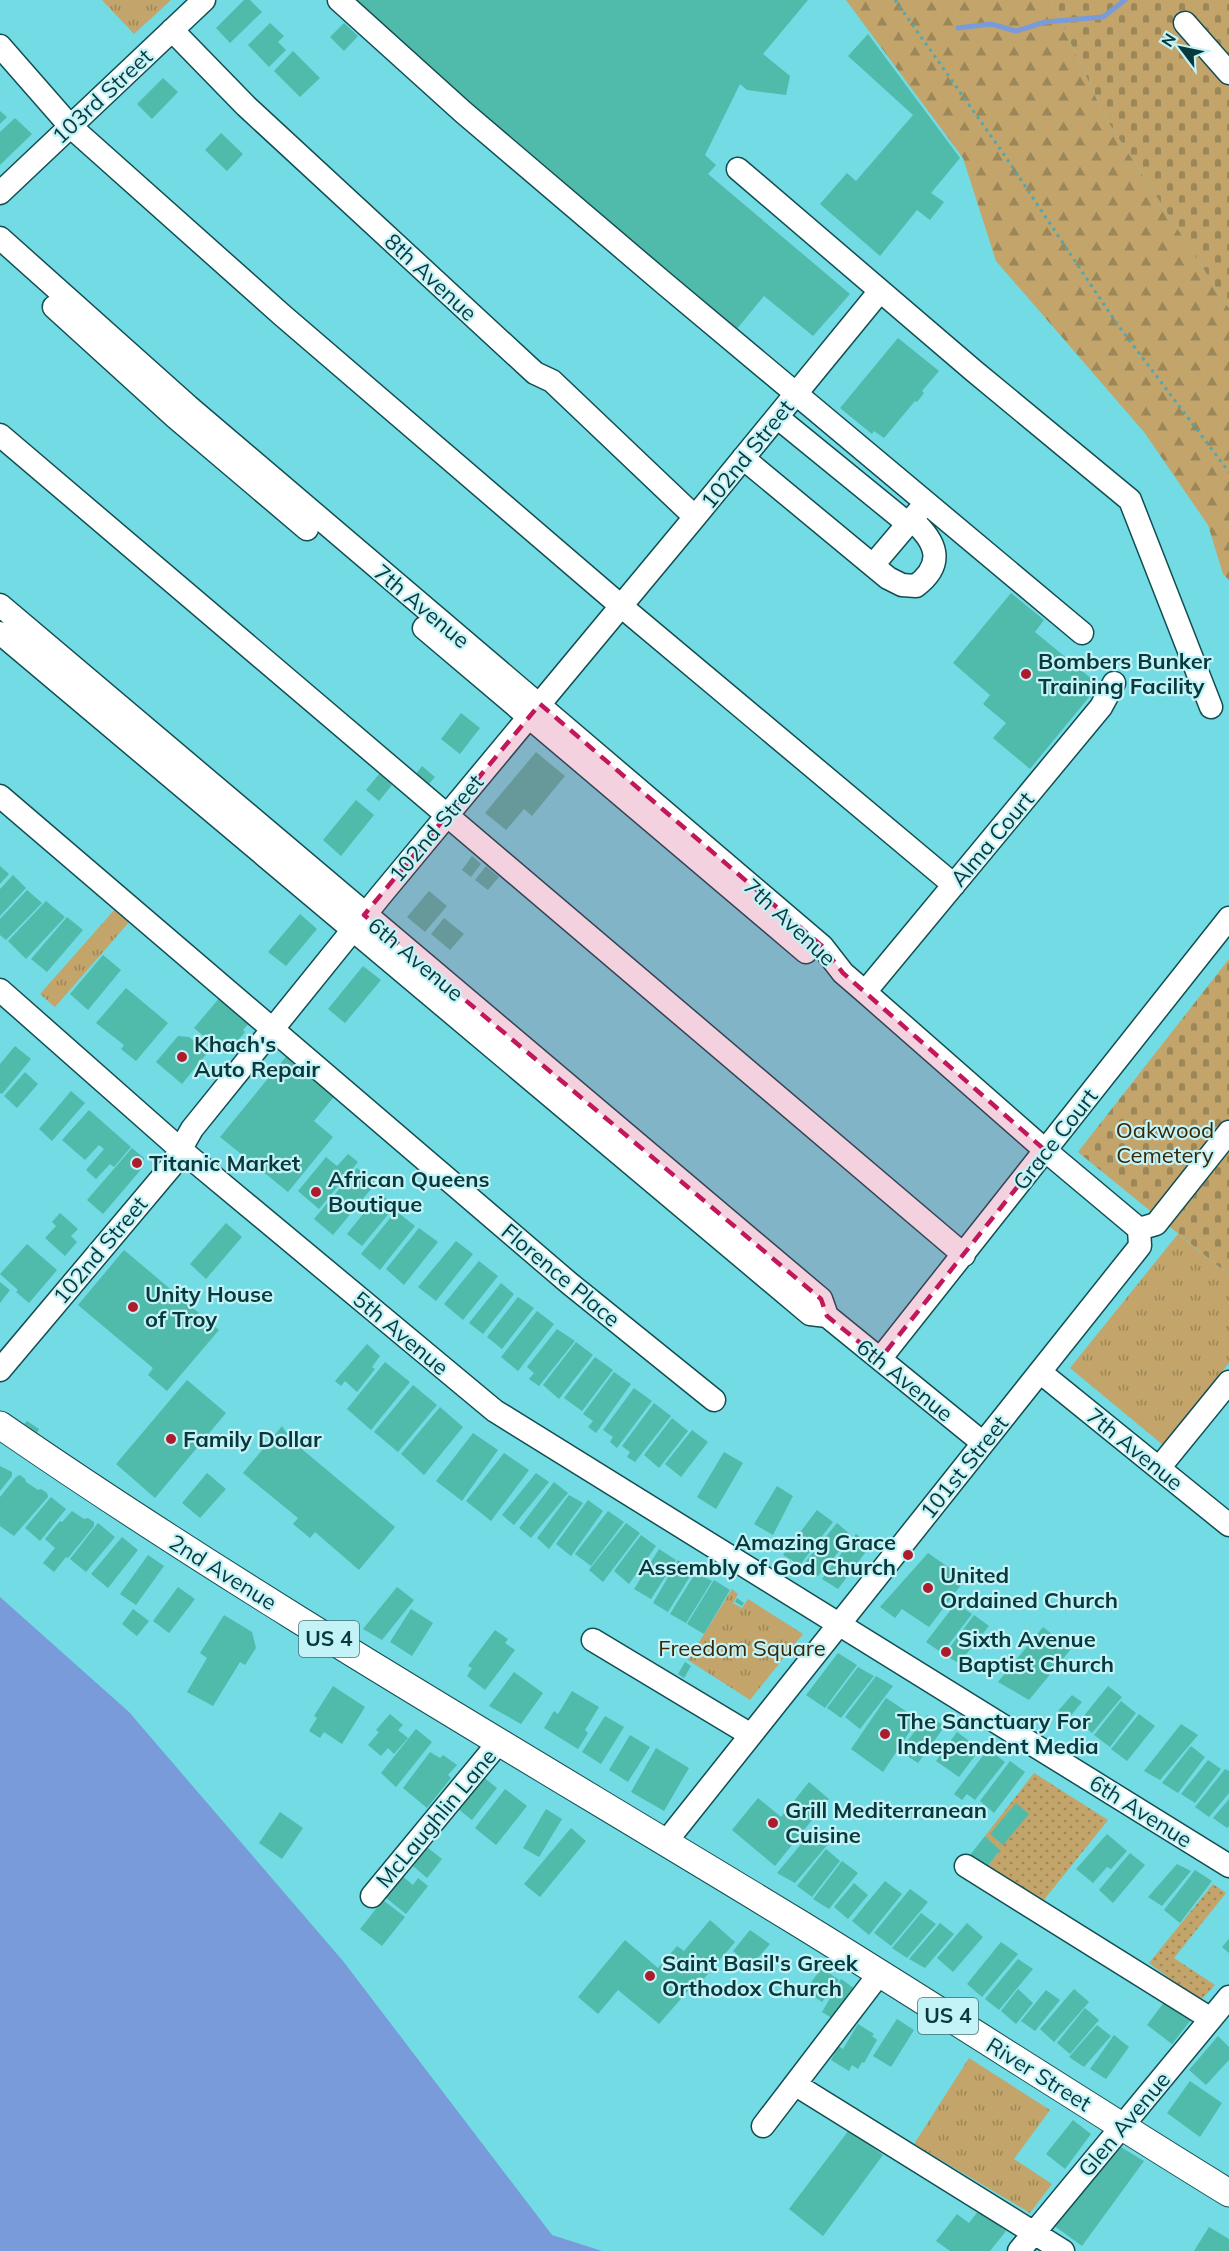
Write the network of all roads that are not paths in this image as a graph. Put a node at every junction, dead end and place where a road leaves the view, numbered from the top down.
1 (204, 0) edge
2 (339, 0) edge
3 (1185, 23) dead end
4 (172, 30) junction
5 (0, 46) edge
6 (1229, 73) edge
7 (70, 126) junction
8 (738, 169) dead end
9 (0, 193) edge
10 (0, 238) edge
11 (0, 258) edge
12 (880, 291) junction
13 (796, 393) junction
14 (173, 404) junction
15 (777, 417) junction
16 (0, 435) edge
17 (743, 458) junction
18 (927, 503) junction
19 (695, 517) junction
20 (909, 521) junction
21 (873, 565) junction
22 (0, 605) edge
23 (621, 606) junction
24 (0, 633) edge
25 (1082, 633) dead end
26 (1114, 683) dead end
27 (1211, 707) dead end
28 (534, 710) junction
29 (145, 742) junction
30 (0, 796) edge
31 (446, 816) junction
32 (954, 885) junction
33 (1229, 918) edge
34 (359, 922) junction
35 (0, 990) edge
36 (865, 992) junction
37 (273, 1029) junction
38 (1229, 1132) edge
39 (180, 1149) junction
40 (1046, 1151) junction
41 (1139, 1229) junction
42 (964, 1255) junction
43 (880, 1359) junction
44 (0, 1370) edge
45 (1040, 1372) junction
46 (1229, 1382) edge
47 (714, 1400) dead end
48 (0, 1425) edge
49 (983, 1443) junction
50 (1159, 1468) junction
51 (1229, 1526) edge
52 (839, 1624) junction
53 (593, 1640) dead end
54 (751, 1735) junction
55 (500, 1741) junction
56 (664, 1843) junction
57 (966, 1866) dead end
58 (1229, 1866) edge
59 (372, 1896) dead end
60 (880, 1973) junction
61 (1229, 1997) edge
62 (1211, 2019) junction
63 (796, 2085) junction
64 (763, 2126) dead end
65 (1121, 2127) junction
66 (1229, 2193) edge
67 (1034, 2233) junction
68 (1019, 2251) edge
69 (1064, 2251) edge

1 - 4 street, 103rd Street
2 - 13 street
3 - 6 street
4 - 7 street, 103rd Street
4 - 19 street, 8th Avenue
5 - 7 street
7 - 9 street, 103rd Street
7 - 23 street
8 - 12 street
10 - 14 street, 7th Avenue
11 - 14 street, 7th Avenue
12 - 13 street, 102nd Street
12 - 27 street
13 - 15 street, 102nd Street
13 - 18 street
14 - 28 street, 7th Avenue
15 - 17 street, 102nd Street
15 - 20 street
16 - 31 street
17 - 19 street, 102nd Street
17 - 21 street
18 - 20 street
18 - 25 street
19 - 23 street, 102nd Street
20 - 21 street
20 - 21 street
22 - 29 street, 6th Avenue
23 - 28 street, 102nd Street
23 - 32 street
24 - 29 street, 6th Avenue
26 - 32 street, Alma Court
28 - 31 street, 102nd Street
28 - 36 street, 7th Avenue
29 - 34 street, 6th Avenue
30 - 37 street, Florence Place
31 - 34 street, 102nd Street
31 - 42 street
32 - 36 street, Alma Court
33 - 40 street, Grace Court
34 - 37 street, 102nd Street
34 - 43 street, 6th Avenue
35 - 39 street, 5th Avenue
36 - 40 street, 7th Avenue
37 - 39 street, 102nd Street
37 - 47 street, Florence Place
38 - 41 street
39 - 44 street, 102nd Street
39 - 52 street, 5th Avenue
40 - 41 street, 7th Avenue
40 - 42 street, Grace Court
41 - 45 street, 101st Street
42 - 43 street, Grace Court
43 - 49 street, 6th Avenue
45 - 49 street, 101st Street
45 - 50 street, 7th Avenue
46 - 50 street
48 - 55 main road, 2nd Avenue / US 4
49 - 52 street, 101st Street
50 - 51 street, 7th Avenue
52 - 54 street, 101st Street
52 - 58 street, 6th Avenue
53 - 54 street
54 - 56 street, 101st Street
55 - 56 main road, 2nd Avenue / US 4
55 - 59 street, McLaughlin Lane
56 - 60 main road, River Street / US 4
57 - 62 street
60 - 63 street
60 - 65 main road, River Street / US 4
61 - 62 street, Glen Avenue
62 - 65 street, Glen Avenue
63 - 64 street
63 - 67 street
65 - 66 main road, River Street / US 4
65 - 67 street, Glen Avenue
67 - 68 street, Glen Avenue
67 - 69 street

